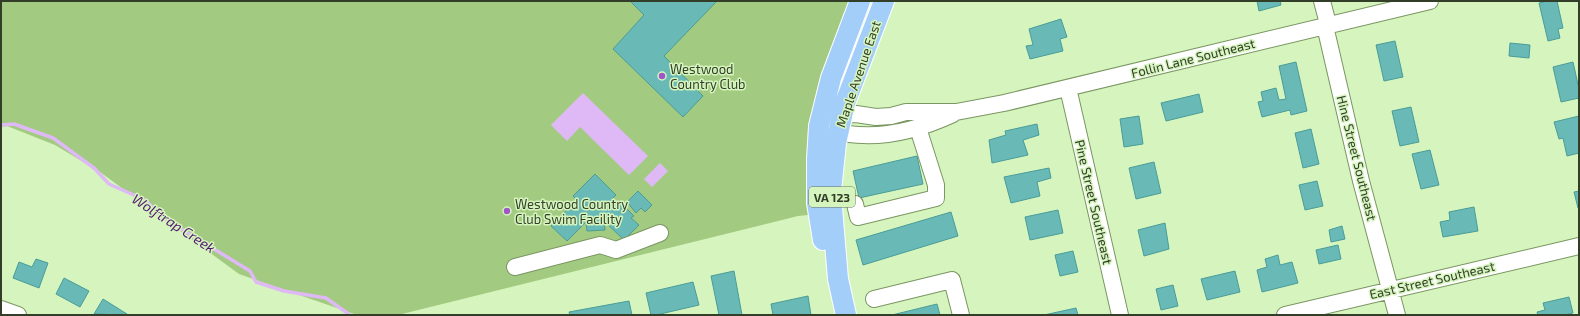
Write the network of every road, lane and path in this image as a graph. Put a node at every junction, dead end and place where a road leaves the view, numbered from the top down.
1 (860, 1) edge
2 (884, 1) edge
3 (1322, 1) edge
4 (1430, 1) edge
5 (1325, 26) junction
6 (1068, 88) junction
7 (956, 112) junction
8 (833, 125) junction
9 (918, 128) junction
10 (855, 204) dead end
11 (660, 233) dead end
12 (1579, 246) edge
13 (515, 267) dead end
14 (1391, 290) junction
15 (874, 298) dead end
16 (1, 309) edge
17 (18, 315) edge
18 (846, 315) edge
19 (961, 315) edge
20 (1120, 315) edge
21 (1285, 315) edge
22 (1397, 315) edge

1 - 8 main road, VA 123
2 - 8 main road, Maple Avenue East / VA 123
3 - 5 street, Hine Street Southeast
4 - 5 street, Follin Lane Southeast
5 - 6 street, Follin Lane Southeast
5 - 14 street, Hine Street Southeast
6 - 7 street, Follin Lane Southeast
6 - 20 street, Pine Street Southeast
7 - 8 street, Follin Lane Southeast
7 - 9 street, Follin Lane Southeast
8 - 9 street, Follin Lane Southeast
8 - 18 main road, Maple Avenue East / VA 123
9 - 10 street
11 - 13 street
12 - 14 street, East Street Southeast
14 - 21 street, East Street Southeast
14 - 22 street, Hine Street Southeast
15 - 19 street
16 - 17 street

